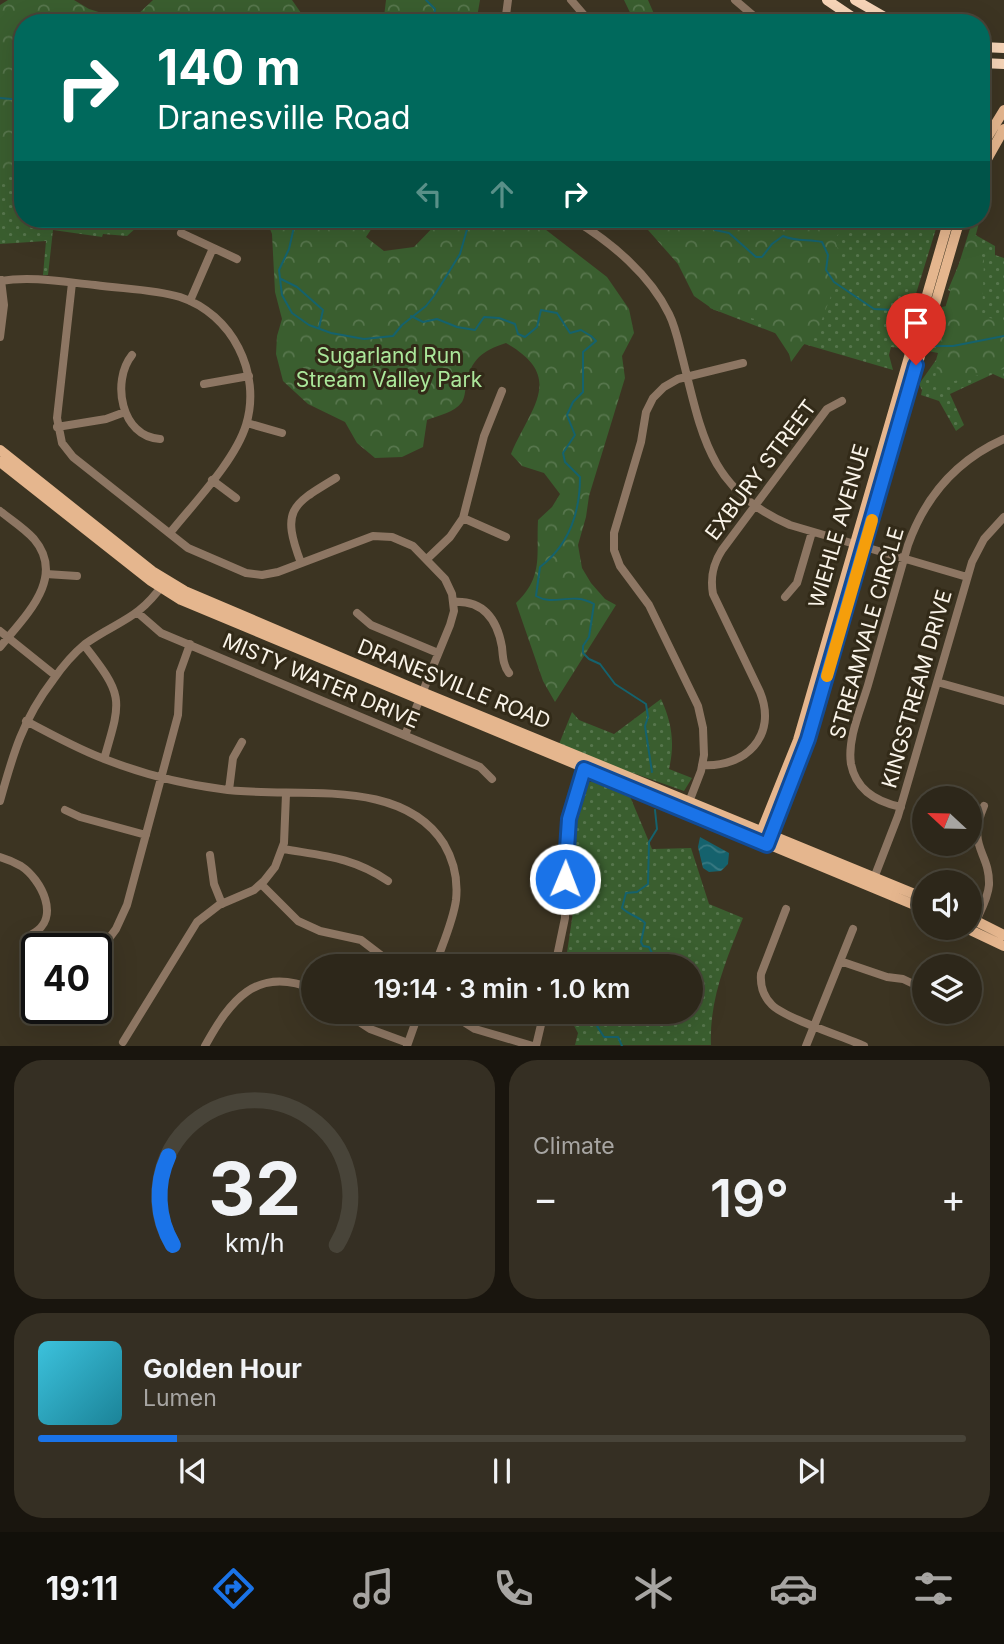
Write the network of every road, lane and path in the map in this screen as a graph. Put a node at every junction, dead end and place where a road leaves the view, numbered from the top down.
1 (571, 0) edge
2 (735, 0) edge
3 (827, 0) edge
4 (855, 0) edge
5 (583, 14) edge
6 (749, 14) edge
7 (848, 14) edge
8 (879, 14) edge
9 (1004, 110) edge
10 (1004, 128) edge
11 (990, 133) edge
12 (990, 153) edge
13 (585, 228) edge
14 (947, 228) edge
15 (957, 228) edge
16 (181, 233) dead end
17 (214, 248) junction
18 (237, 259) dead end
19 (1, 281) edge
20 (72, 283) junction
21 (190, 301) junction
22 (928, 308) junction
23 (0, 337) edge
24 (132, 355) dead end
25 (743, 363) dead end
26 (249, 376) junction
27 (687, 377) junction
28 (204, 384) dead end
29 (502, 391) dead end
30 (842, 401) dead end
31 (125, 412) junction
32 (247, 423) junction
33 (57, 427) junction
34 (282, 433) dead end
35 (160, 439) dead end
36 (1004, 439) edge
37 (0, 450) edge
38 (0, 462) edge
39 (336, 478) dead end
40 (212, 480) junction
41 (236, 498) dead end
42 (754, 506) junction
43 (0, 511) edge
44 (1004, 517) edge
45 (463, 518) junction
46 (812, 532) junction
47 (170, 533) junction
48 (506, 537) dead end
49 (859, 546) junction
50 (427, 559) junction
51 (904, 559) junction
52 (301, 563) junction
53 (46, 574) junction
54 (77, 576) dead end
55 (967, 577) junction
56 (163, 584) junction
57 (785, 597) dead end
58 (453, 602) junction
59 (138, 613) junction
60 (357, 613) dead end
61 (0, 631) edge
62 (8, 637) junction
63 (190, 644) junction
64 (84, 645) junction
65 (0, 647) edge
66 (438, 653) junction
67 (509, 673) dead end
68 (56, 676) junction
69 (937, 682) junction
70 (421, 696) junction
71 (1004, 701) edge
72 (26, 721) junction
73 (405, 734) junction
74 (798, 740) junction
75 (242, 742) dead end
76 (104, 759) junction
77 (586, 764) junction
78 (702, 765) junction
79 (161, 776) junction
80 (492, 779) dead end
81 (229, 790) junction
82 (286, 794) junction
83 (0, 801) edge
84 (689, 802) junction
85 (984, 806) dead end
86 (901, 807) junction
87 (65, 810) dead end
88 (749, 827) junction
89 (146, 835) junction
90 (764, 838) junction
91 (283, 849) junction
92 (210, 855) dead end
93 (0, 857) edge
94 (874, 877) junction
95 (388, 881) dead end
96 (261, 884) junction
97 (912, 893) edge
98 (982, 901) edge
99 (222, 904) junction
100 (912, 904) edge
101 (786, 909) dead end
102 (982, 924) edge
103 (853, 929) dead end
104 (34, 933) edge
105 (112, 935) edge
106 (1004, 935) edge
107 (982, 936) edge
108 (1004, 946) edge
109 (379, 954) edge
110 (439, 954) edge
111 (558, 954) edge
112 (840, 961) junction
113 (912, 983) edge
114 (301, 984) edge
115 (362, 1024) edge
116 (415, 1024) edge
117 (464, 1024) edge
118 (541, 1024) edge
119 (814, 1025) junction
120 (123, 1042) dead end
121 (408, 1044) edge
122 (205, 1045) edge
123 (535, 1045) edge
124 (806, 1045) edge
125 (864, 1045) edge

1 - 5 street
2 - 6 street
3 - 7 highway
4 - 8 highway
9 - 11 main road
10 - 12 main road
13 - 27 street
14 - 22 main road, WIEHLE AVENUE
15 - 22 main road, WIEHLE AVENUE
16 - 17 street
17 - 18 street
17 - 21 street
19 - 20 street
19 - 23 street
20 - 21 street
20 - 33 street
21 - 26 street
22 - 49 main road, WIEHLE AVENUE
24 - 31 street
25 - 27 street
26 - 28 street
26 - 32 street
27 - 42 street
27 - 78 street
29 - 45 street
30 - 42 street, EXBURY STREET
31 - 33 street
31 - 35 street
32 - 34 street
32 - 40 street
33 - 47 street
36 - 51 street, STREAMVALE CIRCLE
37 - 56 main road, DRANESVILLE ROAD
38 - 56 main road, DRANESVILLE ROAD
39 - 52 street
40 - 41 street
40 - 47 street
42 - 46 street
42 - 78 street, EXBURY STREET
43 - 53 street
44 - 55 street, KINGSTREAM DRIVE
45 - 48 street
45 - 50 street
46 - 49 street
46 - 57 street
47 - 52 street
49 - 51 street
49 - 74 main road, WIEHLE AVENUE
49 - 90 main road, WIEHLE AVENUE
50 - 52 street
50 - 58 street
51 - 55 street
51 - 86 street, STREAMVALE CIRCLE
53 - 54 street
53 - 62 street
55 - 69 street, KINGSTREAM DRIVE
56 - 59 street
56 - 70 main road, DRANESVILLE ROAD
58 - 66 street
58 - 67 street
59 - 63 street, MISTY WATER DRIVE
59 - 64 street
60 - 66 street
61 - 62 street
62 - 65 street
62 - 68 street
63 - 73 street, MISTY WATER DRIVE
63 - 79 street
64 - 68 street
64 - 76 street
66 - 70 street
68 - 72 street
69 - 71 street
69 - 86 street, KINGSTREAM DRIVE
70 - 73 street
70 - 77 main road, DRANESVILLE ROAD
72 - 76 street
72 - 83 street
73 - 80 street, MISTY WATER DRIVE
74 - 88 main road
74 - 90 main road, WIEHLE AVENUE
75 - 81 street
76 - 79 street
77 - 84 main road, DRANESVILLE ROAD
77 - 90 main road, DRANESVILLE ROAD
77 - 111 street
78 - 84 street
79 - 81 street
79 - 89 street
81 - 82 street
82 - 91 street
82 - 110 street
84 - 88 main road, DRANESVILLE ROAD
85 - 98 street
86 - 94 street, KINGSTREAM DRIVE
87 - 89 street
88 - 90 main road, DRANESVILLE ROAD
89 - 105 street
90 - 94 main road, DRANESVILLE ROAD
90 - 100 main road, DRANESVILLE ROAD
91 - 95 street
91 - 96 street
92 - 99 street
93 - 104 street
94 - 97 main road, DRANESVILLE ROAD
96 - 99 street
96 - 109 street
99 - 120 street
101 - 119 street
102 - 106 main road
103 - 112 street
107 - 108 main road
112 - 113 street
112 - 119 street
114 - 122 street
115 - 121 street
116 - 121 street
117 - 123 street
118 - 123 street
119 - 124 street
119 - 125 street

